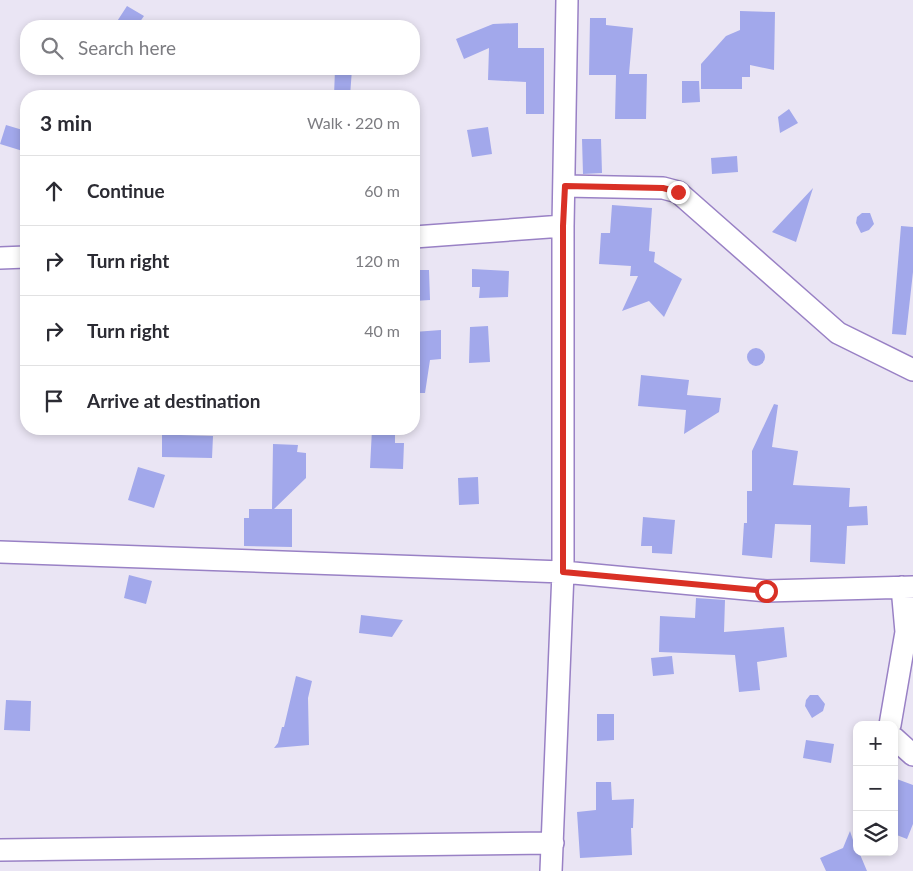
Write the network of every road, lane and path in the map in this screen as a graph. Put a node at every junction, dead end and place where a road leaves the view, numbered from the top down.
1 (567, 0) edge
2 (565, 186) junction
3 (563, 226) junction
4 (420, 237) edge
5 (20, 257) edge
6 (0, 258) edge
7 (913, 370) edge
8 (0, 552) edge
9 (563, 572) junction
10 (908, 587) edge
11 (891, 721) edge
12 (898, 742) edge
13 (913, 755) edge
14 (553, 843) junction
15 (0, 850) edge
16 (551, 871) edge

1 - 2 street
2 - 3 street
2 - 7 street
3 - 4 street
3 - 9 street
5 - 6 street
8 - 9 street
9 - 10 street
9 - 14 street
10 - 11 street
12 - 13 street
14 - 15 street
14 - 16 street

